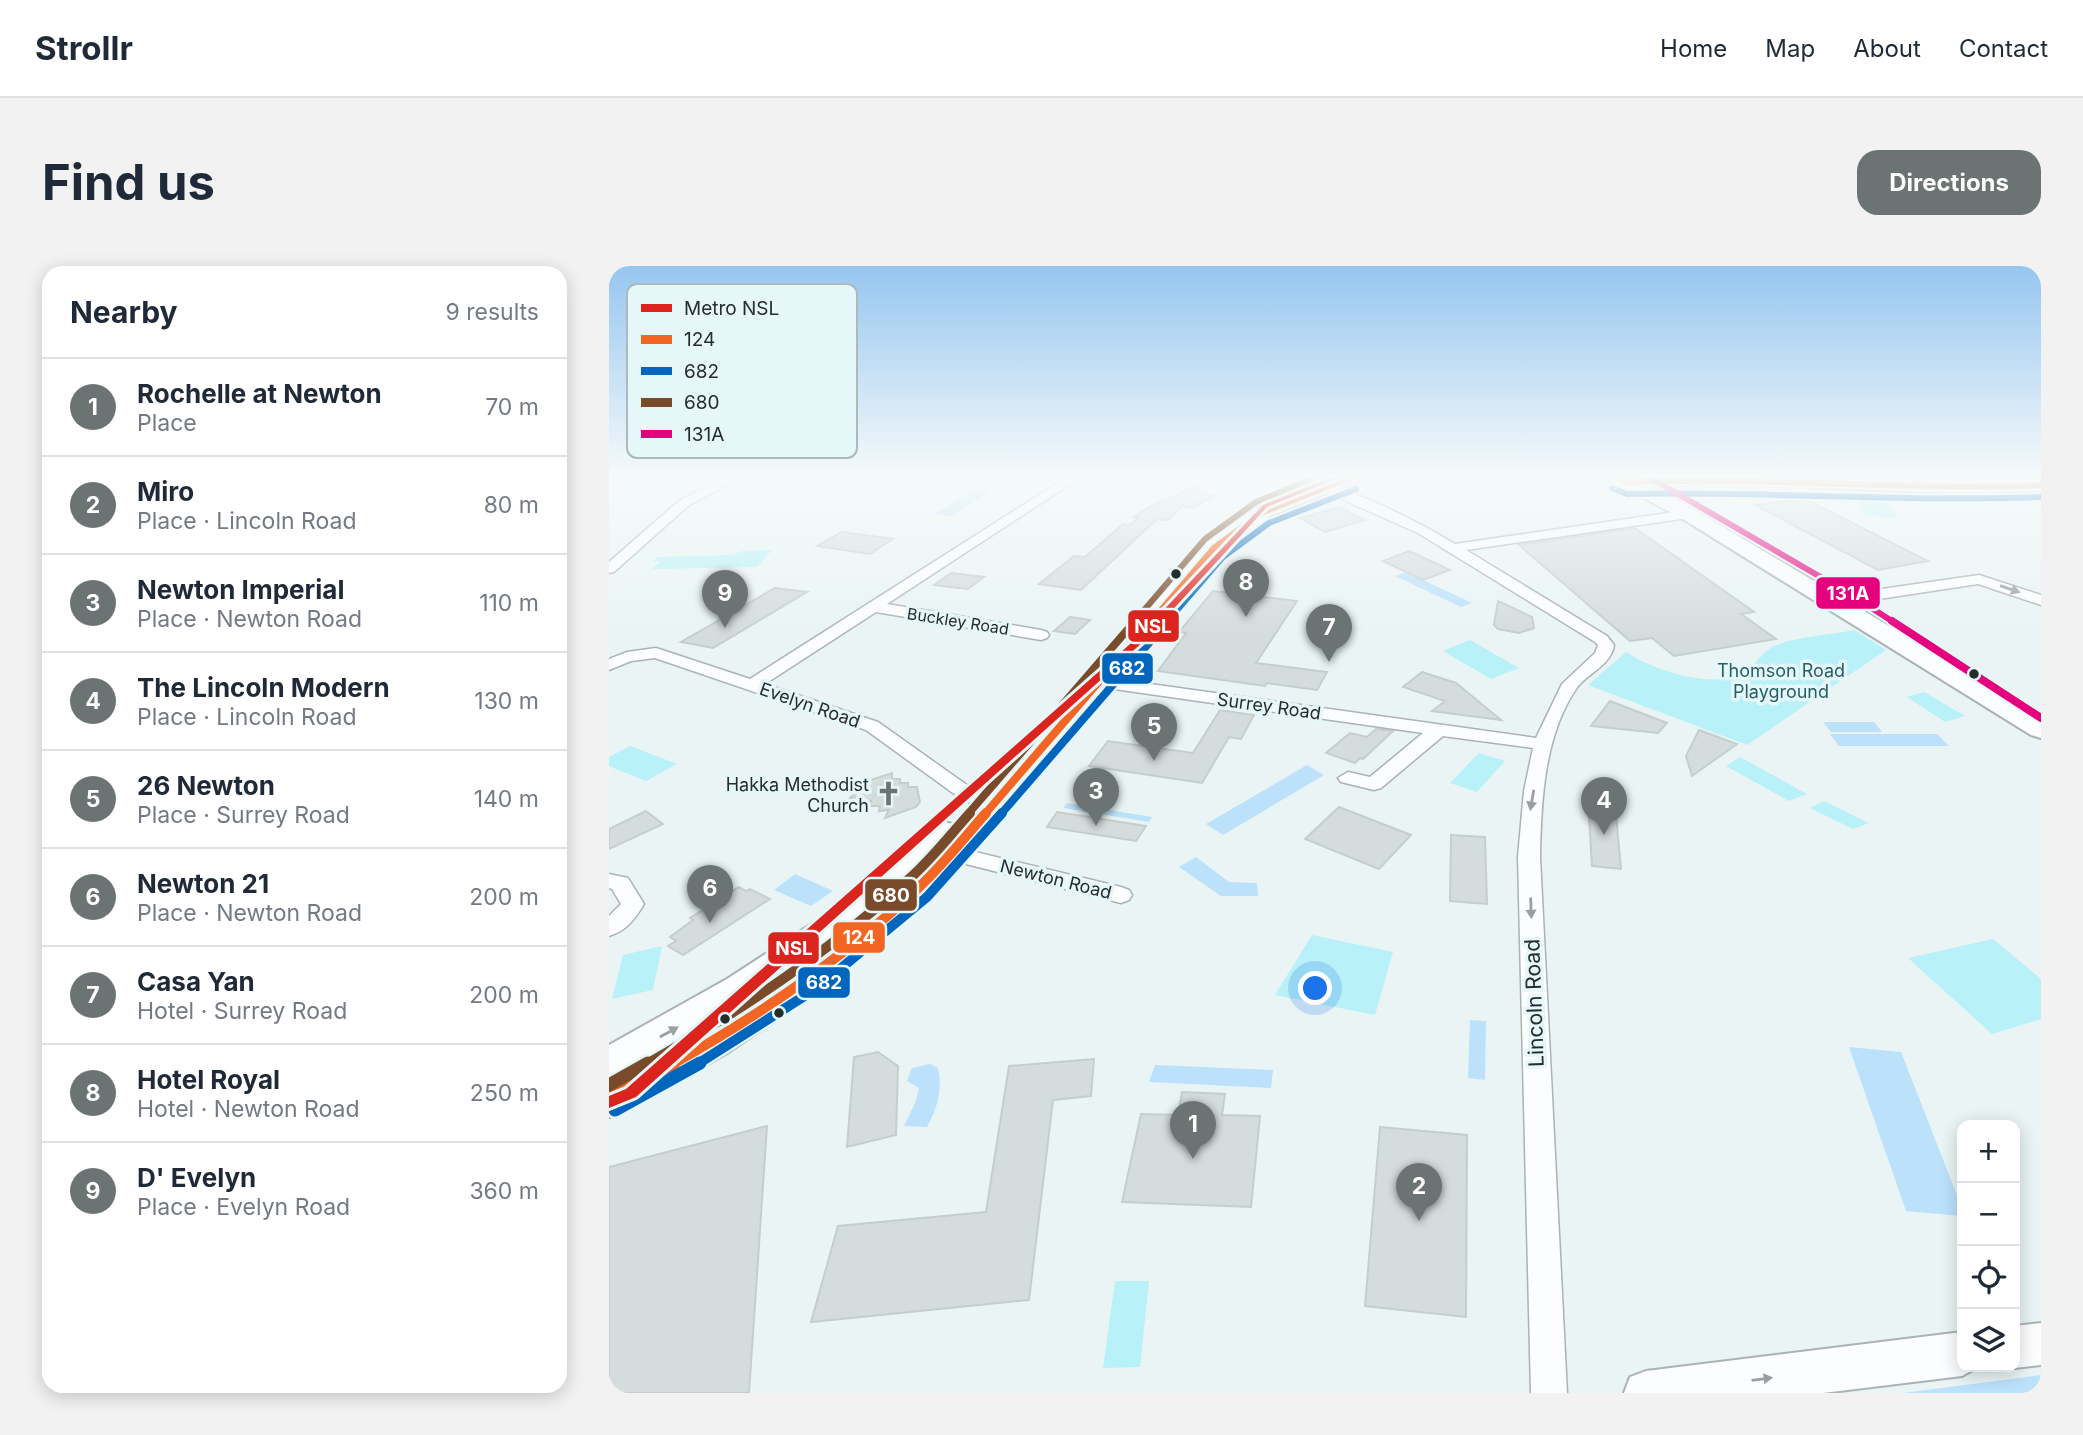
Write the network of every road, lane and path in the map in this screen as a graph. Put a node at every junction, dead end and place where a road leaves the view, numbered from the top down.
1 (654, 530) edge
2 (994, 530) edge
3 (1213, 530) edge
4 (1234, 530) edge
5 (1420, 530) edge
6 (1558, 530) edge
7 (1728, 530) edge
8 (1455, 548) junction
9 (609, 569) edge
10 (1844, 600) junction
11 (2041, 600) edge
12 (875, 607) junction
13 (1041, 635) dead end
14 (609, 665) edge
15 (1100, 682) junction
16 (752, 685) junction
17 (2041, 718) edge
18 (2041, 729) edge
19 (1437, 732) junction
20 (1541, 744) junction
21 (1027, 751) junction
22 (1348, 778) dead end
23 (983, 800) junction
24 (950, 853) junction
25 (609, 881) edge
26 (1121, 895) dead end
27 (609, 928) edge
28 (609, 1065) edge
29 (609, 1099) edge
30 (2041, 1343) edge
31 (2020, 1346) edge
32 (1957, 1355) edge
33 (1549, 1393) edge
34 (1646, 1393) edge

1 - 9 street
2 - 12 street, Buckley Road
3 - 21 main road
4 - 15 main road
5 - 8 street
6 - 8 street
7 - 10 main road
8 - 20 street, Lincoln Road
10 -> 11 street
10 - 17 main road
10 - 18 main road
12 - 13 street, Buckley Road
12 - 16 street, Buckley Road
14 - 16 street, Evelyn Road
15 - 19 street, Surrey Road
15 - 21 main road
16 - 23 street, Evelyn Road
19 - 20 street, Surrey Road
19 - 22 street
20 -> 33 street, Lincoln Road
21 - 23 main road
23 - 24 main road
28 -> 23 main road
24 - 26 street, Newton Road
24 - 29 main road
25 - 27 street
30 - 31 street
34 -> 32 street

